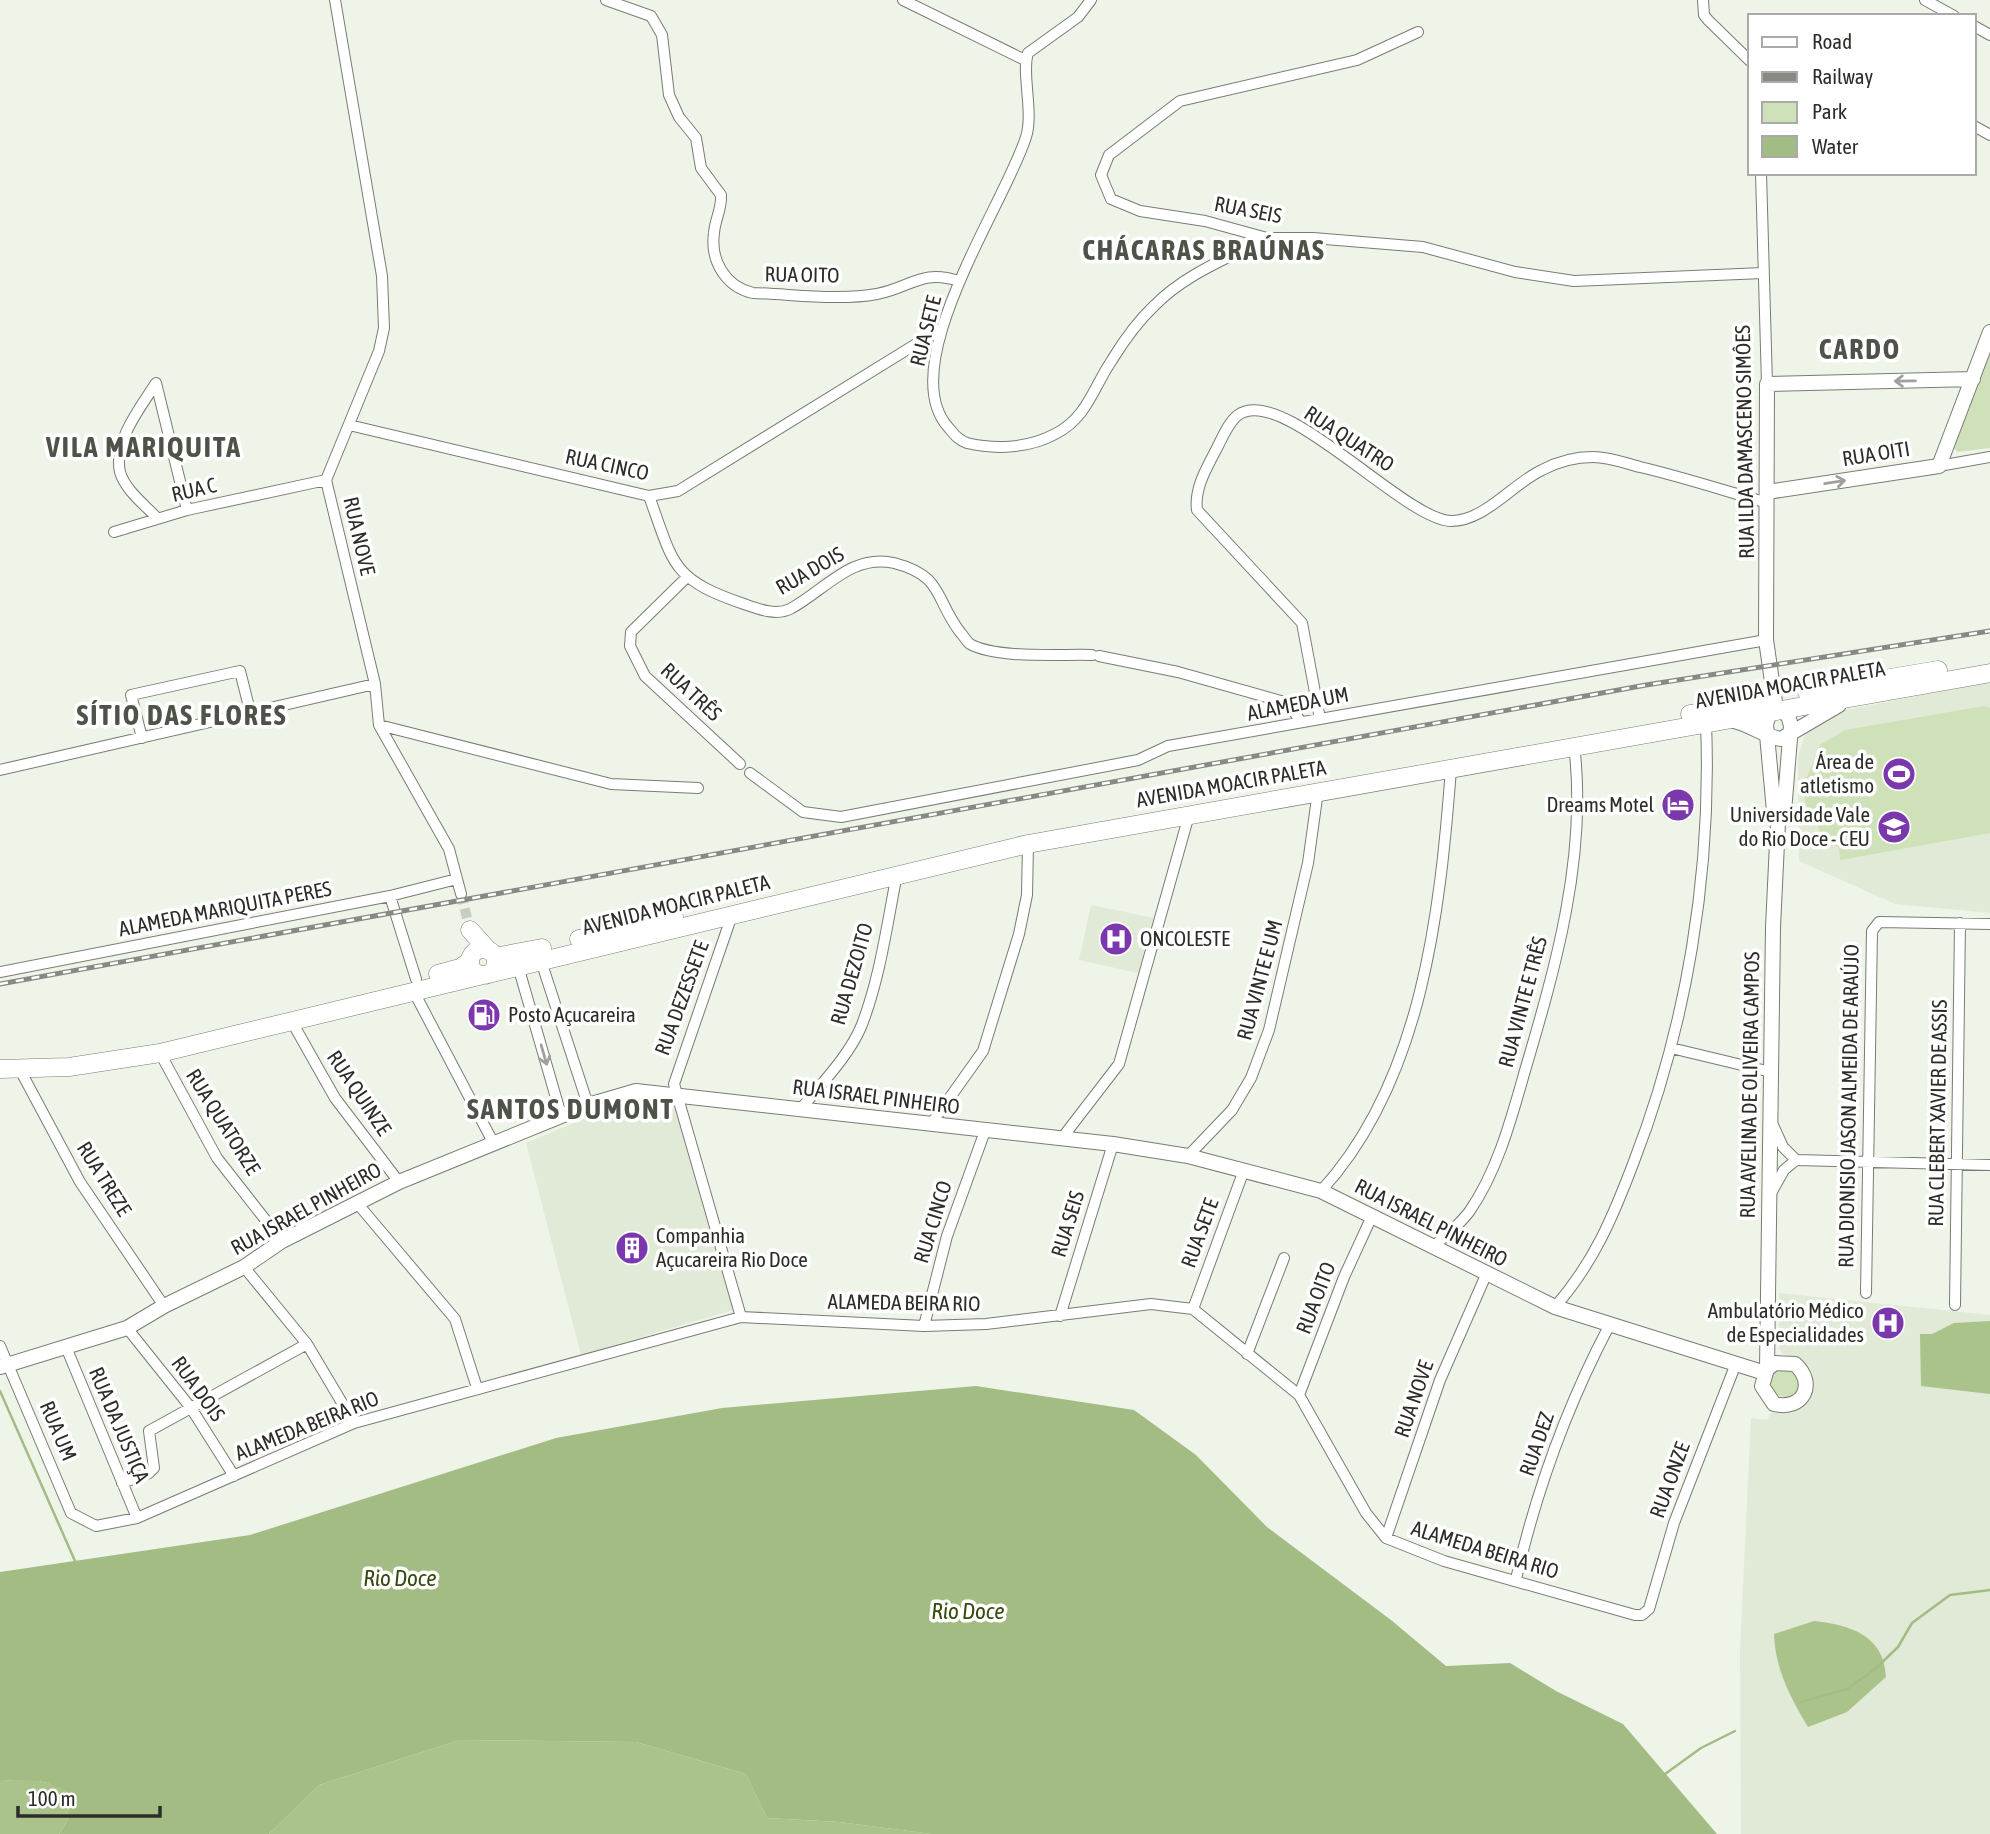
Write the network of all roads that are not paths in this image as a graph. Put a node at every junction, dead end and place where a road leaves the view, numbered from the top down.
1 (335, 0) edge
2 (606, 0) edge
3 (903, 0) edge
4 (1091, 0) edge
5 (1703, 0) edge
6 (1925, 0) edge
7 (1950, 14) edge
8 (1418, 32) dead end
9 (1748, 59) edge
10 (1026, 60) junction
11 (1761, 175) edge
12 (1266, 238) junction
13 (1763, 273) junction
14 (959, 281) junction
15 (942, 328) junction
16 (1990, 332) edge
17 (1973, 379) junction
18 (1767, 384) junction
19 (349, 425) junction
20 (1990, 457) edge
21 (1939, 466) junction
22 (326, 480) junction
23 (649, 496) junction
24 (1768, 497) junction
25 (187, 510) junction
26 (157, 519) junction
27 (114, 533) dead end
28 (686, 578) junction
29 (1766, 640) junction
30 (1990, 662) edge
31 (1990, 673) edge
32 (375, 684) junction
33 (1860, 696) junction
34 (1775, 704) junction
35 (251, 715) junction
36 (1320, 719) junction
37 (1728, 720) junction
38 (1301, 722) junction
39 (1706, 723) junction
40 (379, 725) junction
41 (1767, 734) junction
42 (1790, 734) junction
43 (142, 738) junction
44 (1574, 745) junction
45 (740, 764) dead end
46 (1451, 769) junction
47 (0, 770) edge
48 (750, 773) dead end
49 (698, 788) dead end
50 (1318, 791) junction
51 (1189, 815) junction
52 (1778, 822) junction
53 (1028, 844) junction
54 (897, 874) junction
55 (457, 880) junction
56 (461, 894) tunnel mouth
57 (390, 896) junction
58 (732, 915) junction
59 (1960, 923) junction
60 (1990, 924) edge
61 (492, 954) junction
62 (470, 959) junction
63 (541, 961) junction
64 (518, 966) junction
65 (0, 972) edge
66 (485, 975) junction
67 (414, 986) junction
68 (292, 1022) junction
69 (1671, 1048) junction
70 (160, 1053) junction
71 (0, 1059) edge
72 (19, 1068) junction
73 (0, 1069) edge
74 (1771, 1072) junction
75 (678, 1095) junction
76 (588, 1105) junction
77 (800, 1110) junction
78 (561, 1115) junction
79 (1772, 1123) junction
80 (931, 1124) junction
81 (985, 1131) junction
82 (1062, 1138) junction
83 (494, 1144) junction
84 (1113, 1144) junction
85 (1188, 1156) junction
86 (1796, 1160) junction
87 (1867, 1162) junction
88 (1956, 1164) junction
89 (1990, 1165) edge
90 (1244, 1170) junction
91 (399, 1182) junction
92 (1321, 1191) junction
93 (1770, 1195) junction
94 (357, 1203) junction
95 (1372, 1216) junction
96 (282, 1241) junction
97 (1435, 1245) junction
98 (1284, 1258) dead end
99 (244, 1267) junction
100 (1486, 1275) junction
101 (1866, 1293) dead end
102 (1955, 1304) dead end
103 (164, 1306) junction
104 (1555, 1307) junction
105 (1193, 1310) junction
106 (1060, 1316) junction
107 (741, 1317) junction
108 (924, 1326) junction
109 (1609, 1326) junction
110 (127, 1328) junction
111 (307, 1344) junction
112 (0, 1346) edge
113 (66, 1347) junction
114 (1767, 1349) junction
115 (1247, 1354) junction
116 (1786, 1362) junction
117 (4, 1366) edge
118 (1735, 1366) junction
119 (1766, 1371) junction
120 (477, 1388) junction
121 (1299, 1395) junction
122 (191, 1408) junction
123 (354, 1423) junction
124 (234, 1476) junction
125 (122, 1483) junction
126 (71, 1513) joint
127 (137, 1518) junction
128 (1386, 1538) junction
129 (1516, 1579) junction
130 (1649, 1609) joint

1 - 19 street, RUA NOVE
2 - 14 street, RUA OITO
3 - 10 street
4 - 10 street
5 - 9 street
6 - 7 street
8 - 12 street, RUA SEIS
10 - 14 street, RUA SETE
11 - 13 street, RUA ILDA DAMASCENO SIMÔES
12 - 13 street, RUA SEIS
12 - 15 street, RUA SETE
13 - 18 street, RUA ILDA DAMASCENO SIMÔES
14 - 15 street, RUA SETE
15 - 23 street, RUA CINCO
16 - 17 street
17 -> 18 street
17 - 21 street
18 - 24 street, RUA ILDA DAMASCENO SIMÔES
19 - 22 street, RUA NOVE
19 - 23 street, RUA CINCO
20 - 21 street, RUA OITI
24 -> 21 street, RUA OITI
22 - 25 street, RUA C
22 - 32 street, RUA NOVE
23 - 28 street
24 - 29 street, RUA ILDA DAMASCENO SIMÔES
24 - 36 street, RUA QUATRO
25 - 26 street, RUA C
25 - 26 street
26 - 27 street, RUA C
28 - 38 street, RUA DOIS
28 - 45 street, RUA TRÊS
29 - 34 street, RUA ILDA DAMASCENO SIMÔES
29 - 36 street, ALAMEDA UM
30 - 34 main road, AVENIDA MOACIR PALETA
31 - 33 main road, AVENIDA MOACIR PALETA
32 - 35 street
32 - 40 street, RUA NOVE
33 - 34 main road, AVENIDA MOACIR PALETA
33 - 42 street
34 - 37 main road, AVENIDA MOACIR PALETA
34 - 41 street, RUA AVELINA DE OLIVEIRA CAMPOS
34 - 42 street
34 - 61 main road, AVENIDA MOACIR PALETA
35 - 43 street
35 - 43 street
36 - 38 street, ALAMEDA UM
37 - 39 main road, AVENIDA MOACIR PALETA
37 - 41 street
38 - 48 street, ALAMEDA UM
39 - 44 main road, AVENIDA MOACIR PALETA
39 - 69 street
40 - 49 street
40 - 55 street
41 - 42 street
41 - 52 street, RUA AVELINA DE OLIVEIRA CAMPOS
42 - 52 street, RUA AVELINA DE OLIVEIRA CAMPOS
43 - 47 street
44 - 46 main road, AVENIDA MOACIR PALETA
44 - 97 street, RUA VINTE E TRÊS
46 - 50 main road, AVENIDA MOACIR PALETA
46 - 92 street
50 - 51 main road, AVENIDA MOACIR PALETA
50 - 85 street, RUA VINTE E UM
51 - 53 main road, AVENIDA MOACIR PALETA
51 - 82 street
52 - 74 street, RUA AVELINA DE OLIVEIRA CAMPOS
53 - 54 main road, AVENIDA MOACIR PALETA
53 - 80 street
54 - 58 main road, AVENIDA MOACIR PALETA
54 - 77 street, RUA DEZOITO
55 - 56 street
55 - 57 street, ALAMEDA MARIQUITA PERES
57 - 65 street, ALAMEDA MARIQUITA PERES
57 - 67 street
58 - 63 main road, AVENIDA MOACIR PALETA
58 - 75 street, RUA DEZESSETE
59 - 60 street
59 - 87 street, RUA DIONISIO JASON ALMEIDA DE ARAÚJO
59 - 88 street, RUA CLEBERT XAVIER DE ASSIS
61 - 62 main road
61 - 62 main road
61 - 66 main road
62 - 66 main road
62 - 67 main road, AVENIDA MOACIR PALETA
63 - 64 main road, AVENIDA MOACIR PALETA
63 - 76 street
64 - 66 main road, AVENIDA MOACIR PALETA
64 -> 78 street
66 - 67 main road, AVENIDA MOACIR PALETA
67 - 68 main road, AVENIDA MOACIR PALETA
67 - 71 main road, AVENIDA MOACIR PALETA
67 - 83 street
68 - 70 main road, AVENIDA MOACIR PALETA
68 - 91 street, RUA QUINZE
69 - 74 street
69 - 104 street
70 - 72 main road, AVENIDA MOACIR PALETA
70 - 96 street, RUA QUATORZE
72 - 73 main road, AVENIDA MOACIR PALETA
72 - 103 street, RUA TREZE
74 - 79 street, RUA AVELINA DE OLIVEIRA CAMPOS
75 - 76 street, RUA ISRAEL PINHEIRO
75 - 77 street, RUA ISRAEL PINHEIRO
75 - 107 street, RUA DEZESSETE
76 - 78 street, RUA ISRAEL PINHEIRO
77 - 80 street, RUA ISRAEL PINHEIRO
78 - 83 street, RUA ISRAEL PINHEIRO
79 - 86 street
79 - 93 street, RUA AVELINA DE OLIVEIRA CAMPOS
80 - 81 street, RUA ISRAEL PINHEIRO
81 - 82 street, RUA ISRAEL PINHEIRO
81 - 108 street, RUA CINCO
82 - 84 street, RUA ISRAEL PINHEIRO
83 - 91 street, RUA ISRAEL PINHEIRO
84 - 85 street, RUA ISRAEL PINHEIRO
84 - 106 street, RUA SEIS
85 - 90 street, RUA ISRAEL PINHEIRO
86 - 87 street
86 - 93 street
87 - 88 street
87 - 101 street, RUA DIONISIO JASON ALMEIDA DE ARAÚJO
88 - 89 street
88 - 102 street, RUA CLEBERT XAVIER DE ASSIS
90 - 92 street, RUA ISRAEL PINHEIRO
90 - 105 street, RUA SETE
91 - 94 street, RUA ISRAEL PINHEIRO
92 - 95 street, RUA ISRAEL PINHEIRO
93 - 114 street, RUA AVELINA DE OLIVEIRA CAMPOS
94 - 96 street, RUA ISRAEL PINHEIRO
94 - 120 street
95 - 97 street, RUA ISRAEL PINHEIRO
95 - 121 street, RUA OITO
96 - 99 street, RUA ISRAEL PINHEIRO
97 - 100 street, RUA ISRAEL PINHEIRO
98 - 115 street
99 - 103 street, RUA ISRAEL PINHEIRO
99 - 111 street
100 - 104 street, RUA ISRAEL PINHEIRO
100 - 128 street, RUA NOVE
103 - 110 street, RUA ISRAEL PINHEIRO
104 - 109 street, RUA ISRAEL PINHEIRO
105 - 106 street, ALAMEDA BEIRA RIO
105 - 115 street, ALAMEDA BEIRA RIO
106 - 108 street, ALAMEDA BEIRA RIO
107 - 108 street, ALAMEDA BEIRA RIO
107 - 120 street, ALAMEDA BEIRA RIO
109 - 118 street, RUA ISRAEL PINHEIRO
109 - 129 street, RUA DEZ
110 - 113 street, RUA ISRAEL PINHEIRO
110 - 122 street, RUA DOIS
111 - 122 street
111 - 123 street
112 - 117 street, RUA UM
113 - 117 street, RUA ISRAEL PINHEIRO
113 - 125 street, RUA DA JUSTIÇA
114 - 116 street, RUA AVELINA DE OLIVEIRA CAMPOS
114 - 119 street, RUA AVELINA DE OLIVEIRA CAMPOS
115 - 121 street, ALAMEDA BEIRA RIO
116 - 119 street
116 - 119 street, RUA AVELINA DE OLIVEIRA CAMPOS
117 - 126 street, RUA UM
118 - 119 street, RUA ISRAEL PINHEIRO
118 - 130 street, RUA ONZE
120 - 123 street, ALAMEDA BEIRA RIO
121 - 128 street, ALAMEDA BEIRA RIO
122 - 124 street, RUA DOIS
122 - 125 street
123 - 124 street, ALAMEDA BEIRA RIO
124 - 127 street, ALAMEDA BEIRA RIO
125 - 127 street, RUA DA JUSTIÇA
126 - 127 street, ALAMEDA BEIRA RIO
128 - 129 street, ALAMEDA BEIRA RIO
129 - 130 street, ALAMEDA BEIRA RIO

